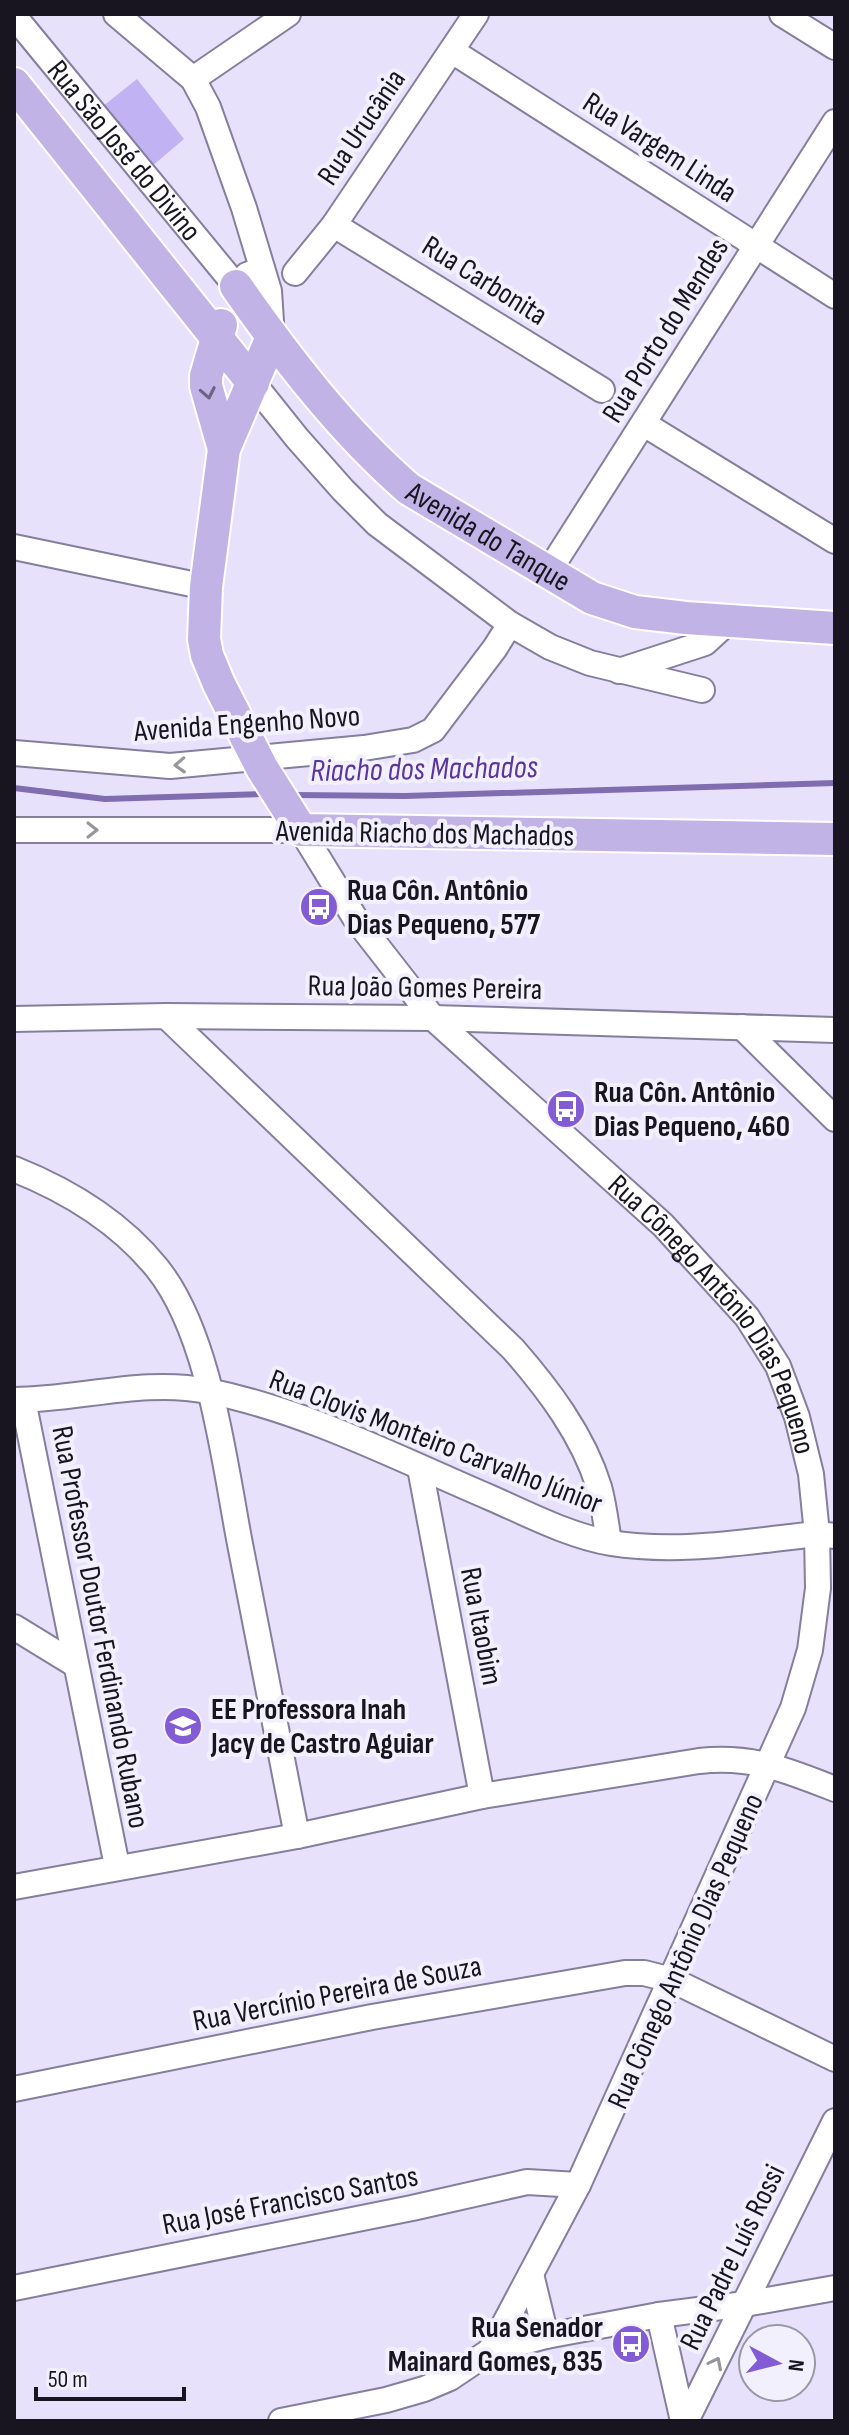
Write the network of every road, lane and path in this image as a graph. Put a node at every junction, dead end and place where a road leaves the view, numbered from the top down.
1 (116, 14) edge
2 (288, 14) edge
3 (476, 14) edge
4 (782, 14) edge
5 (14, 16) edge
6 (835, 47) edge
7 (452, 51) junction
8 (193, 79) junction
9 (14, 84) edge
10 (835, 122) edge
11 (334, 225) junction
12 (755, 246) junction
13 (295, 273) dead end
14 (249, 277) junction
15 (835, 296) edge
16 (216, 337) junction
17 (272, 337) junction
18 (253, 383) junction
19 (602, 390) dead end
20 (644, 424) junction
21 (224, 449) junction
22 (835, 541) edge
23 (14, 547) edge
24 (549, 571) junction
25 (206, 587) junction
26 (729, 621) junction
27 (510, 624) junction
28 (835, 628) edge
29 (619, 671) junction
30 (702, 690) dead end
31 (14, 753) edge
32 (260, 763) junction
33 (293, 818) junction
34 (14, 830) edge
35 (835, 839) edge
36 (166, 1016) junction
37 (433, 1018) junction
38 (14, 1019) edge
39 (742, 1027) junction
40 (835, 1030) edge
41 (835, 1119) edge
42 (14, 1169) edge
43 (209, 1391) junction
44 (19, 1400) edge
45 (420, 1468) junction
46 (826, 1535) edge
47 (609, 1542) junction
48 (14, 1627) edge
49 (76, 1665) junction
50 (770, 1764) junction
51 (835, 1789) edge
52 (482, 1796) junction
53 (297, 1836) junction
54 (117, 1866) junction
55 (14, 1887) edge
56 (672, 1980) junction
57 (835, 2059) edge
58 (14, 2089) edge
59 (835, 2121) edge
60 (578, 2185) junction
61 (531, 2274) junction
62 (14, 2288) edge
63 (835, 2288) edge
64 (745, 2304) junction
65 (659, 2315) junction
66 (546, 2336) junction
67 (490, 2351) junction
68 (281, 2421) edge
69 (685, 2421) edge

1 - 8 street
2 - 8 street
3 - 7 street, Rua Urucânia
4 - 6 street
5 - 14 street, Rua São José do Divino
7 - 11 street, Rua Urucânia
7 - 12 street, Rua Vargem Linda
8 - 14 street
9 - 16 main road, Rua São José do Divino
10 - 12 street, Rua Porto do Mendes
11 - 13 street, Rua Urucânia
11 - 19 street, Rua Carbonita
12 - 15 street, Rua Vargem Linda
12 - 20 street, Rua Porto do Mendes
14 - 16 main road
14 - 17 main road, Rua São José do Divino
16 - 18 main road, Rua São José do Divino
16 -> 21 main road
17 - 18 main road
17 - 24 main road, Avenida do Tanque
18 - 21 main road
18 - 27 street, Avenida do Tanque
20 - 22 street
20 - 24 street, Rua Porto do Mendes
21 - 25 main road
23 - 25 street
24 - 26 main road, Avenida do Tanque
25 - 32 main road, Rua Cônego Antônio Dias Pequeno
26 - 28 main road, Avenida do Tanque
26 - 29 street
27 - 29 street, Avenida do Tanque
27 - 32 street, Avenida Engenho Novo
29 - 30 street, Avenida do Tanque
32 -> 31 street, Avenida Engenho Novo
32 - 33 main road, Rua Cônego Antônio Dias Pequeno
34 -> 33 street, Avenida Riacho dos Machados
33 - 35 main road, Avenida Riacho dos Machados
33 - 37 street, Rua Cônego Antônio Dias Pequeno
36 - 37 street, Rua João Gomes Pereira
36 - 38 street, Rua João Gomes Pereira
36 - 47 street
37 - 39 street, Rua João Gomes Pereira
37 - 46 street, Rua Cônego Antônio Dias Pequeno
39 - 40 street, Rua João Gomes Pereira
39 - 41 street
42 - 43 street
43 - 44 street, Rua Clovis Monteiro Carvalho Júnior
43 - 45 street, Rua Clovis Monteiro Carvalho Júnior
43 - 53 street
44 - 49 street, Rua Professor Doutor Ferdinando Rubano
45 - 47 street, Rua Clovis Monteiro Carvalho Júnior
45 - 52 street, Rua Itaobim
46 - 47 street, Rua Clovis Monteiro Carvalho Júnior
46 - 50 street, Rua Cônego Antônio Dias Pequeno
48 - 49 street
49 - 54 street, Rua Professor Doutor Ferdinando Rubano
50 - 51 street
50 - 52 street
50 - 56 street, Rua Cônego Antônio Dias Pequeno
52 - 53 street
53 - 54 street
54 - 55 street
56 - 57 street, Rua Vercínio Pereira de Souza
56 - 58 street, Rua Vercínio Pereira de Souza
56 - 60 street, Rua Cônego Antônio Dias Pequeno
59 - 64 street, Rua Padre Luís Rossi
60 - 61 street, Rua Cônego Antônio Dias Pequeno
60 - 62 street, Rua José Francisco Santos
61 - 66 street
61 - 67 street, Rua Cônego Antônio Dias Pequeno
63 - 64 street
64 - 65 street
69 -> 64 street, Rua Padre Luís Rossi
65 - 66 street
65 - 69 street, Rua Padre Luís Rossi
66 - 67 street
67 - 68 street

